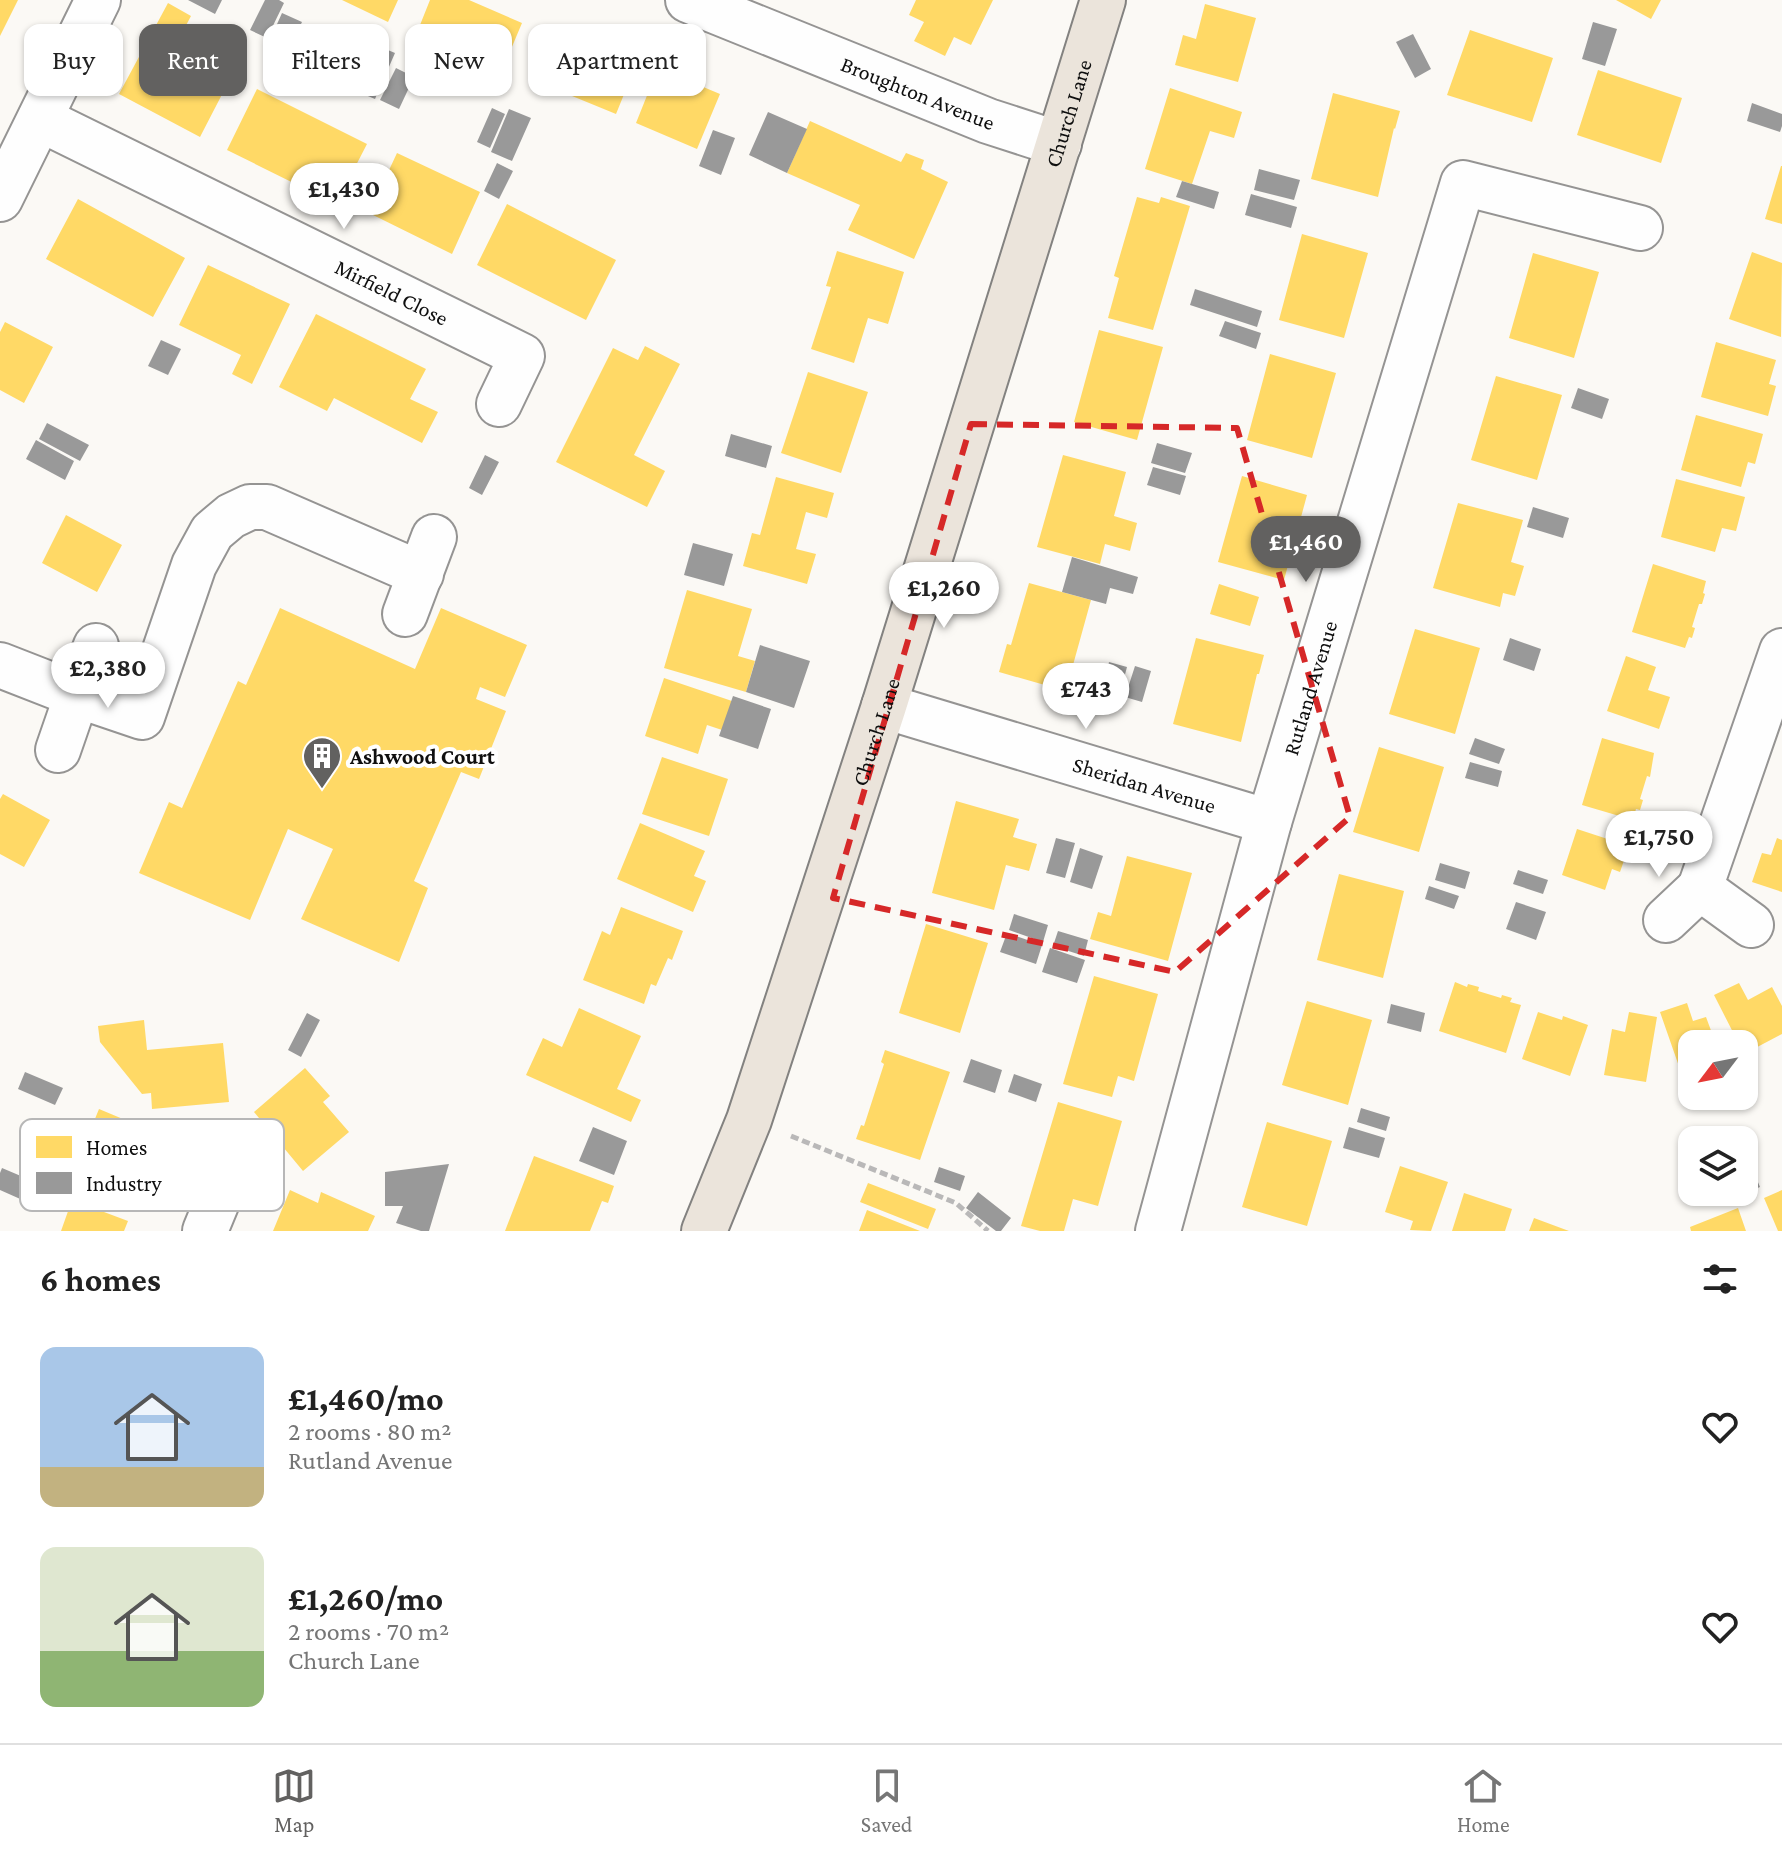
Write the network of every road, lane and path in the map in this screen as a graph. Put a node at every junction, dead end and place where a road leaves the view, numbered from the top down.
1 (98, 0) edge
2 (688, 0) edge
3 (1103, 0) edge
4 (40, 119) junction
5 (1059, 144) junction
6 (0, 199) edge
7 (1640, 228) dead end
8 (499, 404) dead end
9 (405, 614) dead end
10 (96, 646) dead end
11 (1782, 651) edge
12 (0, 665) edge
13 (77, 695) junction
14 (884, 706) junction
15 (58, 750) dead end
16 (1269, 822) junction
17 (1700, 888) junction
18 (1666, 920) dead end
19 (1751, 925) dead end
20 (749, 1120) junction
21 (704, 1231) edge
22 (988, 1231) edge
23 (1158, 1231) edge

1 - 4 street
2 - 5 street, Broughton Avenue
3 - 5 main road, Church Lane
4 - 6 street
4 - 8 street, Mirfield Close
5 - 14 main road, Church Lane
7 - 16 street, Rutland Avenue
9 - 13 street
10 - 13 street
11 - 17 street
12 - 13 street
13 - 15 street
14 - 16 street, Sheridan Avenue
14 - 20 main road, Church Lane
16 - 23 street, Rutland Avenue
17 - 18 street
17 - 19 street
20 - 21 main road, Church Lane
20 - 22 path

